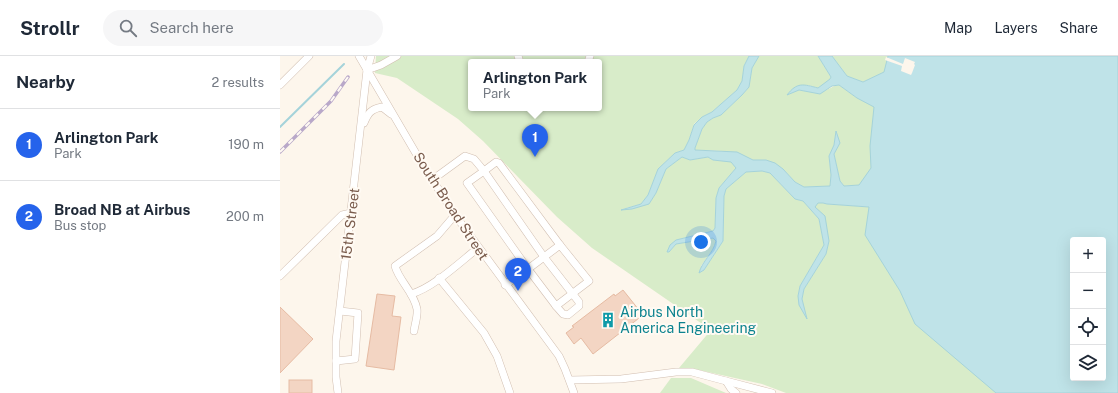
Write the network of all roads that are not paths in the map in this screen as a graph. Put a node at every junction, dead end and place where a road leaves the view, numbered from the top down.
1 (309, 56) edge
2 (359, 56) edge
3 (371, 56) edge
4 (377, 56) edge
5 (397, 56) edge
6 (367, 70) junction
7 (280, 85) edge
8 (394, 116) junction
9 (361, 130) junction
10 (484, 171) junction
11 (432, 180) junction
12 (351, 213) junction
13 (455, 215) junction
14 (560, 245) junction
15 (478, 248) junction
16 (544, 257) junction
17 (528, 269) junction
18 (280, 276) edge
19 (439, 278) junction
20 (506, 285) junction
21 (572, 293) junction
22 (411, 294) junction
23 (556, 306) junction
24 (340, 311) junction
25 (414, 331) dead end
26 (336, 361) junction
27 (570, 380) junction
28 (726, 381) junction
29 (338, 393) edge
30 (510, 393) edge
31 (574, 393) edge
32 (736, 393) edge
33 (772, 393) edge

1 - 7 street
2 - 6 street, South Broad Street
3 - 6 street, 15th Street
4 - 6 street
5 - 6 street
6 - 8 street, South Broad Street
6 - 9 street, 15th Street
8 - 9 street
8 - 11 street, South Broad Street
9 - 12 street, 15th Street
10 - 11 street
10 - 14 street
10 - 16 street
10 - 17 street
11 - 13 street, South Broad Street
12 - 18 street
12 - 24 street, 15th Street
13 - 15 street, South Broad Street
13 - 22 street
14 - 16 street
14 - 21 street
15 - 19 street
15 - 20 street, South Broad Street
16 - 17 street
16 - 21 street
17 - 20 street
17 - 23 street
19 - 22 street
19 - 30 street
20 - 27 street, South Broad Street
21 - 23 street
21 - 23 street
22 - 25 street
24 - 26 street, 15th Street
24 - 26 street
26 - 29 street, 15th Street
27 - 28 street
27 - 31 street, South Broad Street
28 - 32 street
28 - 33 street

